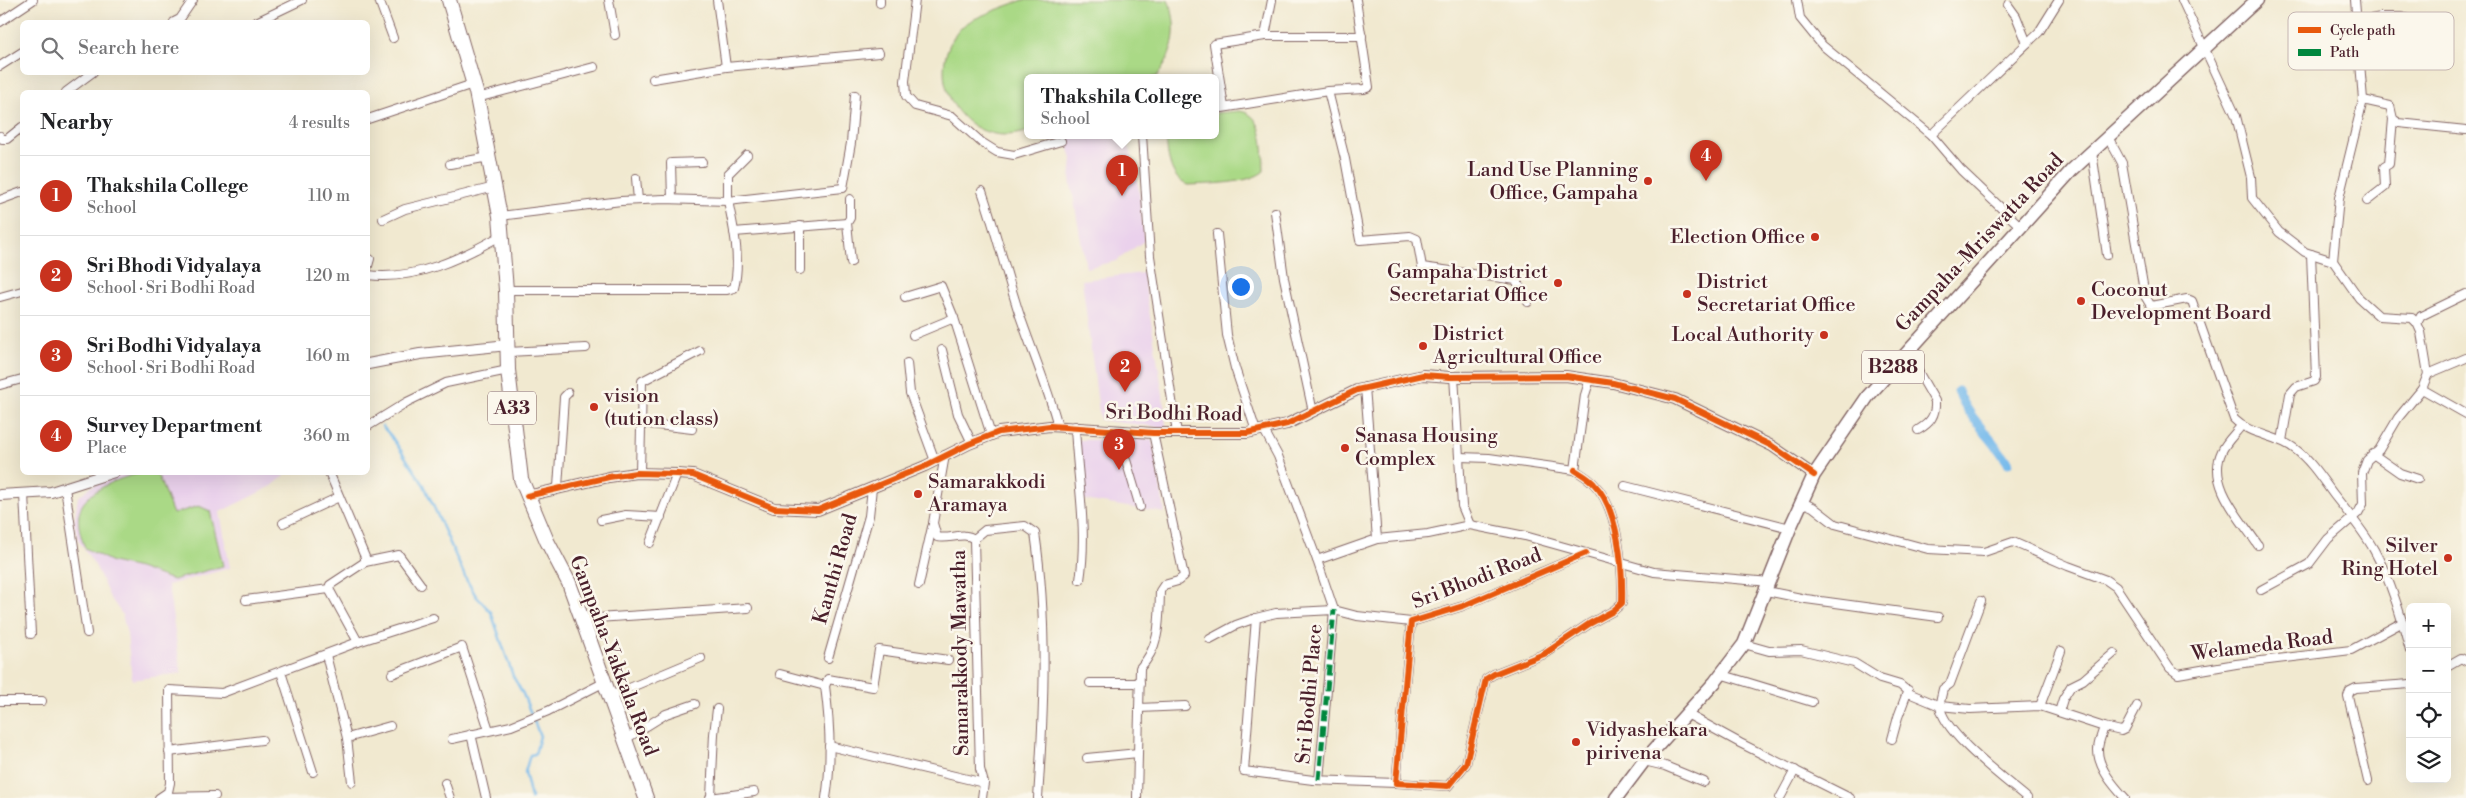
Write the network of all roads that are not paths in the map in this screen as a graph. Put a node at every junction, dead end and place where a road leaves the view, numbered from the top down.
1 (33, 0) edge
2 (193, 0) edge
3 (302, 0) edge
4 (379, 0) edge
5 (449, 0) edge
6 (610, 0) edge
7 (717, 0) edge
8 (915, 0) edge
9 (1272, 0) edge
10 (1356, 0) edge
11 (1797, 0) edge
12 (2060, 0) edge
13 (2182, 0) edge
14 (2257, 0) edge
15 (2008, 5) dead end
16 (178, 20) edge
17 (260, 20) edge
18 (0, 22) edge
19 (615, 35) dead end
20 (1265, 36) junction
21 (1362, 36) junction
22 (393, 38) dead end
23 (2027, 43) junction
24 (2204, 47) junction
25 (879, 52) dead end
26 (20, 53) edge
27 (0, 66) edge
28 (594, 67) dead end
29 (726, 67) junction
30 (2360, 70) edge
31 (1217, 74) edge
32 (89, 75) edge
33 (653, 79) dead end
34 (473, 84) junction
35 (69, 90) edge
36 (1328, 91) junction
37 (855, 95) dead end
38 (477, 98) junction
39 (2363, 100) junction
40 (1220, 108) edge
41 (370, 118) edge
42 (2393, 118) junction
43 (20, 129) edge
44 (2466, 130) edge
45 (1931, 135) junction
46 (0, 136) edge
47 (2108, 136) junction
48 (1142, 139) edge
49 (1061, 141) dead end
50 (2092, 152) junction
51 (747, 156) dead end
52 (489, 157) junction
53 (702, 162) dead end
54 (450, 164) dead end
55 (636, 178) dead end
56 (495, 187) junction
57 (982, 191) dead end
58 (20, 193) edge
59 (672, 199) junction
60 (850, 199) dead end
61 (0, 200) edge
62 (638, 200) junction
63 (728, 201) junction
64 (2367, 201) dead end
65 (1274, 212) dead end
66 (500, 216) junction
67 (383, 219) dead end
68 (847, 223) junction
69 (800, 226) junction
70 (2020, 226) junction
71 (734, 232) junction
72 (1218, 234) dead end
73 (502, 236) junction
74 (2311, 254) junction
75 (2107, 255) dead end
76 (2333, 261) junction
77 (851, 262) dead end
78 (800, 270) dead end
79 (370, 275) edge
80 (506, 290) junction
81 (20, 292) edge
82 (2466, 294) edge
83 (0, 297) edge
84 (904, 298) dead end
85 (1528, 302) dead end
86 (954, 318) junction
87 (2417, 323) junction
88 (914, 335) dead end
89 (508, 348) junction
90 (586, 348) dead end
91 (942, 350) dead end
92 (700, 351) dead end
93 (1904, 354) junction
94 (2466, 358) edge
95 (907, 363) dead end
96 (370, 364) edge
97 (508, 370) junction
98 (2428, 374) junction
99 (1454, 376) junction
100 (20, 380) edge
101 (1590, 380) junction
102 (0, 385) edge
103 (1364, 387) junction
104 (2422, 389) junction
105 (568, 393) dead end
106 (1313, 412) junction
107 (2466, 414) edge
108 (641, 423) junction
109 (370, 425) edge
110 (1058, 426) junction
111 (1075, 426) junction
112 (2241, 426) junction
113 (692, 429) dead end
114 (1117, 430) junction
115 (1918, 430) dead end
116 (1260, 431) junction
117 (1153, 433) junction
118 (1177, 433) junction
119 (991, 436) junction
120 (2282, 441) junction
121 (972, 443) junction
122 (2374, 454) junction
123 (945, 456) junction
124 (1460, 457) junction
125 (935, 461) junction
126 (1575, 470) junction
127 (640, 473) junction
128 (677, 474) junction
129 (105, 475) edge
130 (330, 475) edge
131 (1814, 476) junction
132 (2418, 479) dead end
133 (1625, 486) dead end
134 (558, 487) junction
135 (64, 488) junction
136 (872, 488) junction
137 (24, 494) junction
138 (0, 495) edge
139 (526, 496) junction
140 (340, 497) junction
141 (1801, 502) junction
142 (1140, 507) dead end
143 (661, 517) junction
144 (2352, 518) junction
145 (600, 520) dead end
146 (283, 523) dead end
147 (933, 523) junction
148 (1470, 525) junction
149 (1790, 528) junction
150 (974, 538) junction
151 (1377, 539) junction
152 (650, 543) dead end
153 (2258, 545) dead end
154 (1586, 553) junction
155 (1317, 560) junction
156 (365, 562) junction
157 (1621, 564) junction
158 (1080, 580) dead end
159 (421, 585) dead end
160 (919, 585) dead end
161 (1768, 586) junction
162 (329, 589) junction
163 (2261, 590) dead end
164 (246, 600) dead end
165 (1981, 601) dead end
166 (748, 608) dead end
167 (1334, 610) junction
168 (1938, 617) dead end
169 (433, 618) dead end
170 (1256, 618) junction
171 (582, 619) junction
172 (1411, 622) junction
173 (2402, 622) junction
174 (87, 633) dead end
175 (31, 634) dead end
176 (1210, 639) dead end
177 (358, 642) junction
178 (1744, 644) junction
179 (2409, 648) edge
180 (2060, 651) dead end
181 (2114, 653) dead end
182 (326, 655) junction
183 (701, 658) dead end
184 (828, 658) dead end
185 (948, 660) dead end
186 (2466, 661) edge
187 (2451, 664) edge
188 (281, 672) junction
189 (392, 674) dead end
190 (780, 674) dead end
191 (1720, 674) junction
192 (1140, 682) junction
193 (1090, 683) dead end
194 (2406, 684) edge
195 (825, 686) junction
196 (606, 690) junction
197 (1908, 690) junction
198 (42, 701) dead end
199 (0, 702) edge
200 (1812, 702) dead end
201 (695, 704) dead end
202 (1186, 706) dead end
203 (1940, 706) junction
204 (2040, 706) junction
205 (2137, 706) dead end
206 (1139, 708) junction
207 (717, 709) dead end
208 (2059, 712) junction
209 (1687, 714) junction
210 (390, 726) dead end
211 (2104, 727) junction
212 (489, 730) junction
213 (471, 734) junction
214 (347, 738) junction
215 (452, 739) dead end
216 (1892, 739) dead end
217 (262, 740) dead end
218 (624, 740) junction
219 (829, 746) junction
220 (169, 752) junction
221 (1138, 753) junction
222 (1086, 758) dead end
223 (1644, 761) junction
224 (1795, 770) junction
225 (313, 772) dead end
226 (1319, 780) junction
227 (2368, 781) dead end
228 (352, 782) dead end
229 (1704, 782) dead end
230 (445, 783) dead end
231 (984, 783) junction
232 (1396, 783) junction
233 (754, 792) dead end
234 (215, 796) dead end
235 (161, 797) edge
236 (450, 798) edge
237 (486, 798) edge
238 (646, 798) edge
239 (711, 798) edge
240 (826, 798) edge
241 (982, 798) edge
242 (1038, 798) edge
243 (1137, 798) edge
244 (1616, 798) edge
245 (1780, 798) edge
246 (1850, 798) edge
247 (2027, 798) edge
248 (2125, 798) edge

1 - 18 street
2 - 16 street
3 - 17 street
4 - 22 street
5 - 34 highway, Gampaha-Yakkala Road / A33
6 - 19 street
7 - 29 street
8 - 49 street
9 - 20 street
10 - 21 street
11 - 45 street
12 - 23 street
13 - 24 street
14 - 24 main road, Gampaha-Mriswatta Road / B288
15 - 23 street
20 - 21 street
20 - 31 street
21 - 36 street
23 - 45 street
24 - 47 main road, Gampaha-Mriswatta Road / B288
24 - 74 street
25 - 29 street
26 - 27 street
28 - 38 street
29 - 33 street
30 - 39 street
32 - 35 street
34 - 38 highway, Gampaha-Yakkala Road / A33
34 - 41 street
36 - 40 street
36 - 85 street
37 - 63 street
38 - 52 highway, Gampaha-Yakkala Road / A33
39 - 42 street
39 - 76 street
42 - 44 street
42 - 64 street
43 - 46 street
45 - 70 street
47 - 50 main road, Gampaha-Mriswatta Road / B288
47 - 112 street
48 - 118 street
50 - 70 main road, Gampaha-Mriswatta Road / B288
50 - 75 street
51 - 63 street
52 - 54 street
52 - 56 highway, Gampaha-Yakkala Road / A33
53 - 59 street
55 - 62 street
56 - 66 highway, Gampaha-Yakkala Road / A33
56 - 67 street
57 - 110 street
58 - 61 street
59 - 62 street
59 - 63 street
60 - 68 street
62 - 66 street
63 - 71 street
65 - 106 street
66 - 73 highway, Gampaha-Yakkala Road / A33
68 - 69 street
68 - 77 street
69 - 71 street
69 - 78 street
70 - 93 main road, Gampaha-Mriswatta Road / B288
71 - 80 street
72 - 116 street
73 - 79 street
73 - 80 highway, Gampaha-Yakkala Road / A33
74 - 76 street
74 - 120 street
76 - 87 street
80 - 89 highway, Gampaha-Yakkala Road / A33
81 - 83 street
82 - 87 street
84 - 86 street
86 - 88 street
86 - 119 street
87 - 98 street
89 - 90 street
89 - 96 street
89 - 97 highway, Gampaha-Yakkala Road / A33
91 - 121 street
92 - 108 street
93 - 115 street
93 - 131 main road, Gampaha-Mriswatta Road / B288
94 - 98 street
95 - 125 street
97 - 109 street
97 - 139 highway, Gampaha-Yakkala Road / A33
98 - 104 street
99 - 101 street, Sri Bodhi Road
99 - 103 street, Sri Bodhi Road
99 - 124 street
100 - 102 street
101 - 126 street
101 - 131 street, Sri Bodhi Road
103 - 106 street, Sri Bodhi Road
103 - 151 street
104 - 107 street
104 - 122 street
105 - 134 street
106 - 116 street, Sri Bodhi Road
108 - 113 street
108 - 127 street
110 - 111 street, Sri Bodhi Road
110 - 119 street, Sri Bodhi Road
111 - 114 street, Sri Bodhi Road
111 - 158 street
112 - 120 street
112 - 153 street
114 - 117 street, Sri Bodhi Road
114 - 142 street
116 - 118 street, Sri Bodhi Road
116 - 155 street
117 - 118 street, Sri Bodhi Road
117 - 192 street
119 - 121 street, Sri Bodhi Road
120 - 144 street
121 - 123 street, Sri Bodhi Road
122 - 132 street
122 - 144 street
123 - 125 street, Sri Bodhi Road
123 - 147 street
124 - 126 street
124 - 148 street
125 - 136 street, Sri Bodhi Road
126 - 157 street
127 - 128 street, Sri Bodhi Road
127 - 134 street, Sri Bodhi Road
128 - 136 street, Sri Bodhi Road
128 - 143 street
129 - 135 street
130 - 140 street
131 - 141 main road, Gampaha-Mriswatta Road / B288
133 - 149 street
134 - 139 street, Sri Bodhi Road
135 - 137 street
135 - 174 street
136 - 184 street, Kanthi Road
137 - 138 street
137 - 175 street
139 - 171 highway, Gampaha-Yakkala Road / A33
140 - 146 street
140 - 156 street
141 - 149 main road, Gampaha-Mriswatta Road / B288
141 - 173 street, Welameda Road
143 - 145 street
143 - 152 street
144 - 163 street
144 - 173 street
147 - 150 street, Samarakkody Mawatha
147 - 160 street
148 - 151 street
148 - 154 street
149 - 161 main road, Gampaha-Mriswatta Road / B288
150 - 231 street, Samarakkody Mawatha
150 - 242 street
151 - 155 street
154 - 157 street
154 - 172 street, Sri Bhodi Road
155 - 167 street
156 - 159 street
156 - 162 street
157 - 161 street
157 - 232 street
161 - 168 street
161 - 178 main road, Gampaha-Mriswatta Road / B288
162 - 164 street
162 - 177 street
165 - 203 street
166 - 171 street
167 - 170 street
167 - 172 street
167 - 226 street, Sri Bodhi Place
169 - 177 street
170 - 176 street
170 - 226 street
171 - 196 highway, Gampaha-Yakkala Road / A33
172 - 232 street, Sri Bhodi Road
173 - 179 street
177 - 182 street
178 - 191 main road, Gampaha-Mriswatta Road / B288
178 - 197 street
180 - 204 street
181 - 208 street
182 - 188 street
182 - 214 street
183 - 196 street
185 - 195 street
186 - 187 street
188 - 220 street
188 - 225 street
189 - 212 street
190 - 195 street
191 - 200 street
191 - 209 main road, Gampaha-Mriswatta Road / B288
192 - 193 street
192 - 206 street
194 - 227 street
195 - 219 street
196 - 212 street
196 - 218 highway, Gampaha-Yakkala Road / A33
197 - 203 street
197 - 216 street
198 - 199 street
201 - 218 street
202 - 206 street
203 - 204 street
203 - 247 street
204 - 208 street
205 - 211 street
206 - 221 street
207 - 239 street
208 - 211 street
209 - 223 main road, Gampaha-Mriswatta Road / B288
209 - 224 street
210 - 214 street
211 - 248 street
212 - 213 street
213 - 215 street
213 - 237 street
214 - 228 street
217 - 220 street
218 - 238 highway, Gampaha-Yakkala Road / A33
219 - 231 street
219 - 240 street
220 - 235 street
221 - 222 street
221 - 243 street
223 - 229 street
223 - 244 main road, Gampaha-Mriswatta Road / B288
224 - 245 street
224 - 246 street
226 - 232 street
230 - 236 street
231 - 241 street, Samarakkody Mawatha
233 - 239 street
234 - 235 street

